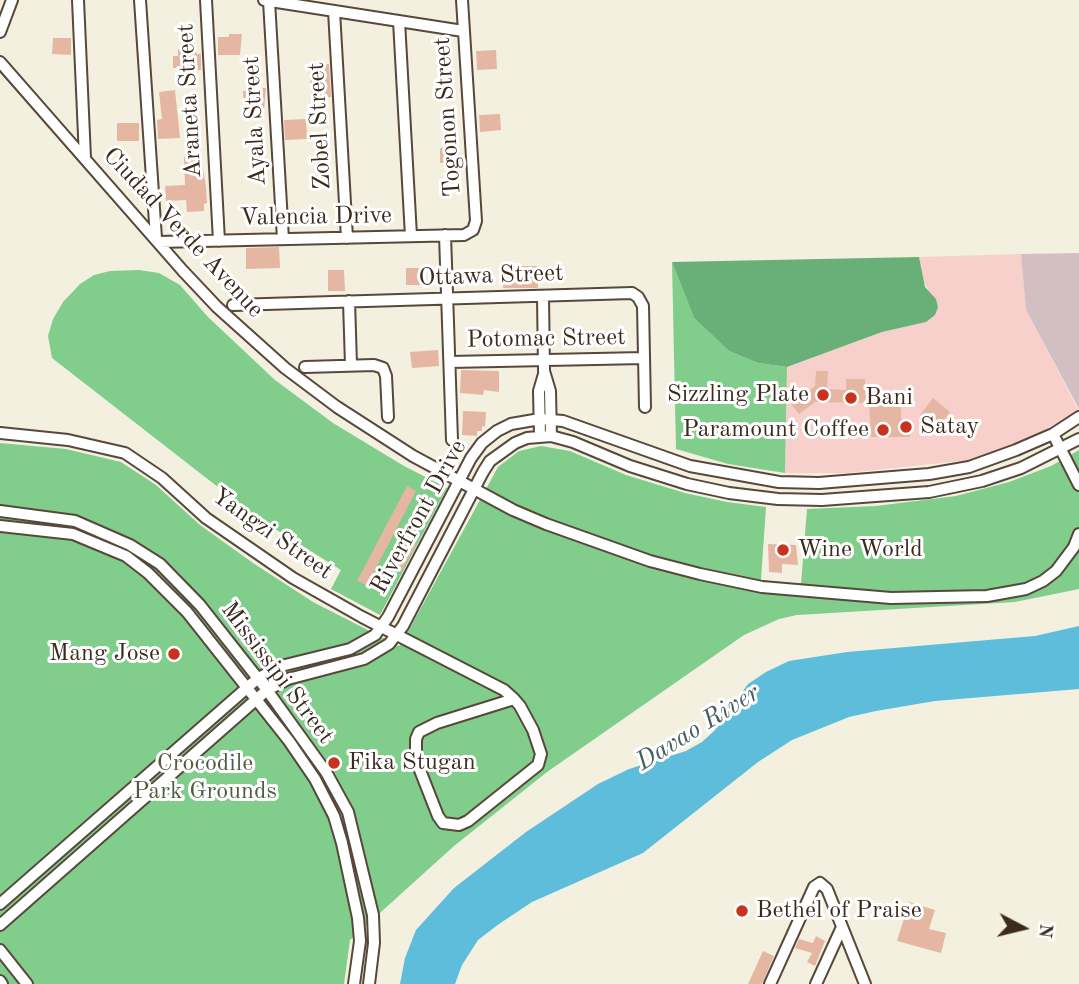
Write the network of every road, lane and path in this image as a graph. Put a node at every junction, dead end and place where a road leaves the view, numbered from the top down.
1 (12, 0) edge
2 (78, 0) edge
3 (140, 0) edge
4 (205, 0) edge
5 (264, 0) edge
6 (462, 0) edge
7 (269, 1) edge
8 (334, 11) junction
9 (399, 21) junction
10 (0, 32) edge
11 (463, 32) junction
12 (0, 62) edge
13 (85, 159) junction
14 (473, 230) joint
15 (445, 235) junction
16 (411, 236) junction
17 (347, 238) junction
18 (284, 239) junction
19 (157, 241) junction
20 (219, 241) junction
21 (542, 296) junction
22 (447, 298) junction
23 (349, 301) junction
24 (233, 305) dead end
25 (644, 358) junction
26 (450, 362) junction
27 (351, 365) junction
28 (544, 366) junction
29 (305, 367) dead end
30 (645, 407) dead end
31 (388, 417) dead end
32 (1079, 417) edge
33 (545, 419) junction
34 (0, 433) edge
35 (1053, 434) junction
36 (546, 436) junction
37 (1079, 439) edge
38 (452, 440) dead end
39 (1061, 450) junction
40 (929, 474) junction
41 (459, 482) junction
42 (1079, 485) edge
43 (474, 489) junction
44 (929, 492) junction
45 (0, 511) edge
46 (0, 526) edge
47 (1079, 534) edge
48 (382, 627) junction
49 (397, 635) junction
50 (257, 679) junction
51 (245, 689) junction
52 (267, 690) junction
53 (514, 699) junction
54 (255, 700) junction
55 (0, 904) edge
56 (0, 925) edge
57 (842, 927) junction
58 (0, 950) edge
59 (27, 984) edge
60 (354, 984) edge
61 (369, 984) edge
62 (770, 984) edge
63 (816, 984) edge
64 (865, 984) edge

1 - 10 street
2 - 13 street
3 - 19 street
4 - 20 street, Araneta Street
5 - 7 street
6 - 11 street, Togonon Street
7 - 8 street
7 - 18 street, Ayala Street
8 - 9 street
8 - 17 street, Zobel Street
9 - 11 street
9 - 16 street
11 - 14 street, Togonon Street
12 - 13 street, Ciudad Verde Avenue
13 - 19 street, Ciudad Verde Avenue
14 - 15 street, Valencia Drive
15 - 16 street, Valencia Drive
15 - 22 street
16 - 17 street, Valencia Drive
17 - 18 street, Valencia Drive
18 - 20 street, Valencia Drive
19 - 20 street, Valencia Drive
19 - 41 street, Ciudad Verde Avenue
21 - 22 street, Ottawa Street
21 - 25 street, Ottawa Street
21 - 28 street
22 - 23 street, Ottawa Street
22 - 26 street
23 - 24 street, Ottawa Street
23 - 27 street
25 - 28 street, Potomac Street
25 - 30 street, Ottawa Street
26 - 28 street, Potomac Street
26 - 38 street
27 - 29 street
27 - 31 street
28 - 33 street
32 - 35 street, Riverfront Drive
33 - 36 street
33 - 40 street, Riverfront Drive
33 - 41 street, Riverfront Drive
34 - 48 street, Yangzi Street
35 - 39 street
35 - 40 street, Riverfront Drive
36 - 43 street, Riverfront Drive
36 - 44 street
37 - 39 street
39 - 42 street
39 - 44 street
40 - 44 street
41 - 43 street, Ciudad Verde Avenue
41 - 48 street, Riverfront Drive
43 - 47 street, Ciudad Verde Avenue
43 - 49 street, Riverfront Drive
45 - 50 street, Mississipi Street
46 - 51 street, Mississipi Street
48 - 49 street, Yangzi Street
48 - 50 street, Riverfront Drive
49 - 52 street, Riverfront Drive
49 - 53 street, Yangzi Street
50 - 51 street, Riverfront Drive
50 - 52 street, Mississipi Street
51 - 54 street, Mississipi Street
51 - 55 street, Riverfront Drive
52 - 54 street, Riverfront Drive
52 - 61 street, Mississipi Street
53 - 53 street, Yangzi Street
54 - 56 street, Riverfront Drive
54 - 60 street, Mississipi Street
57 - 62 street
57 - 63 street
57 - 64 street
58 - 59 street

